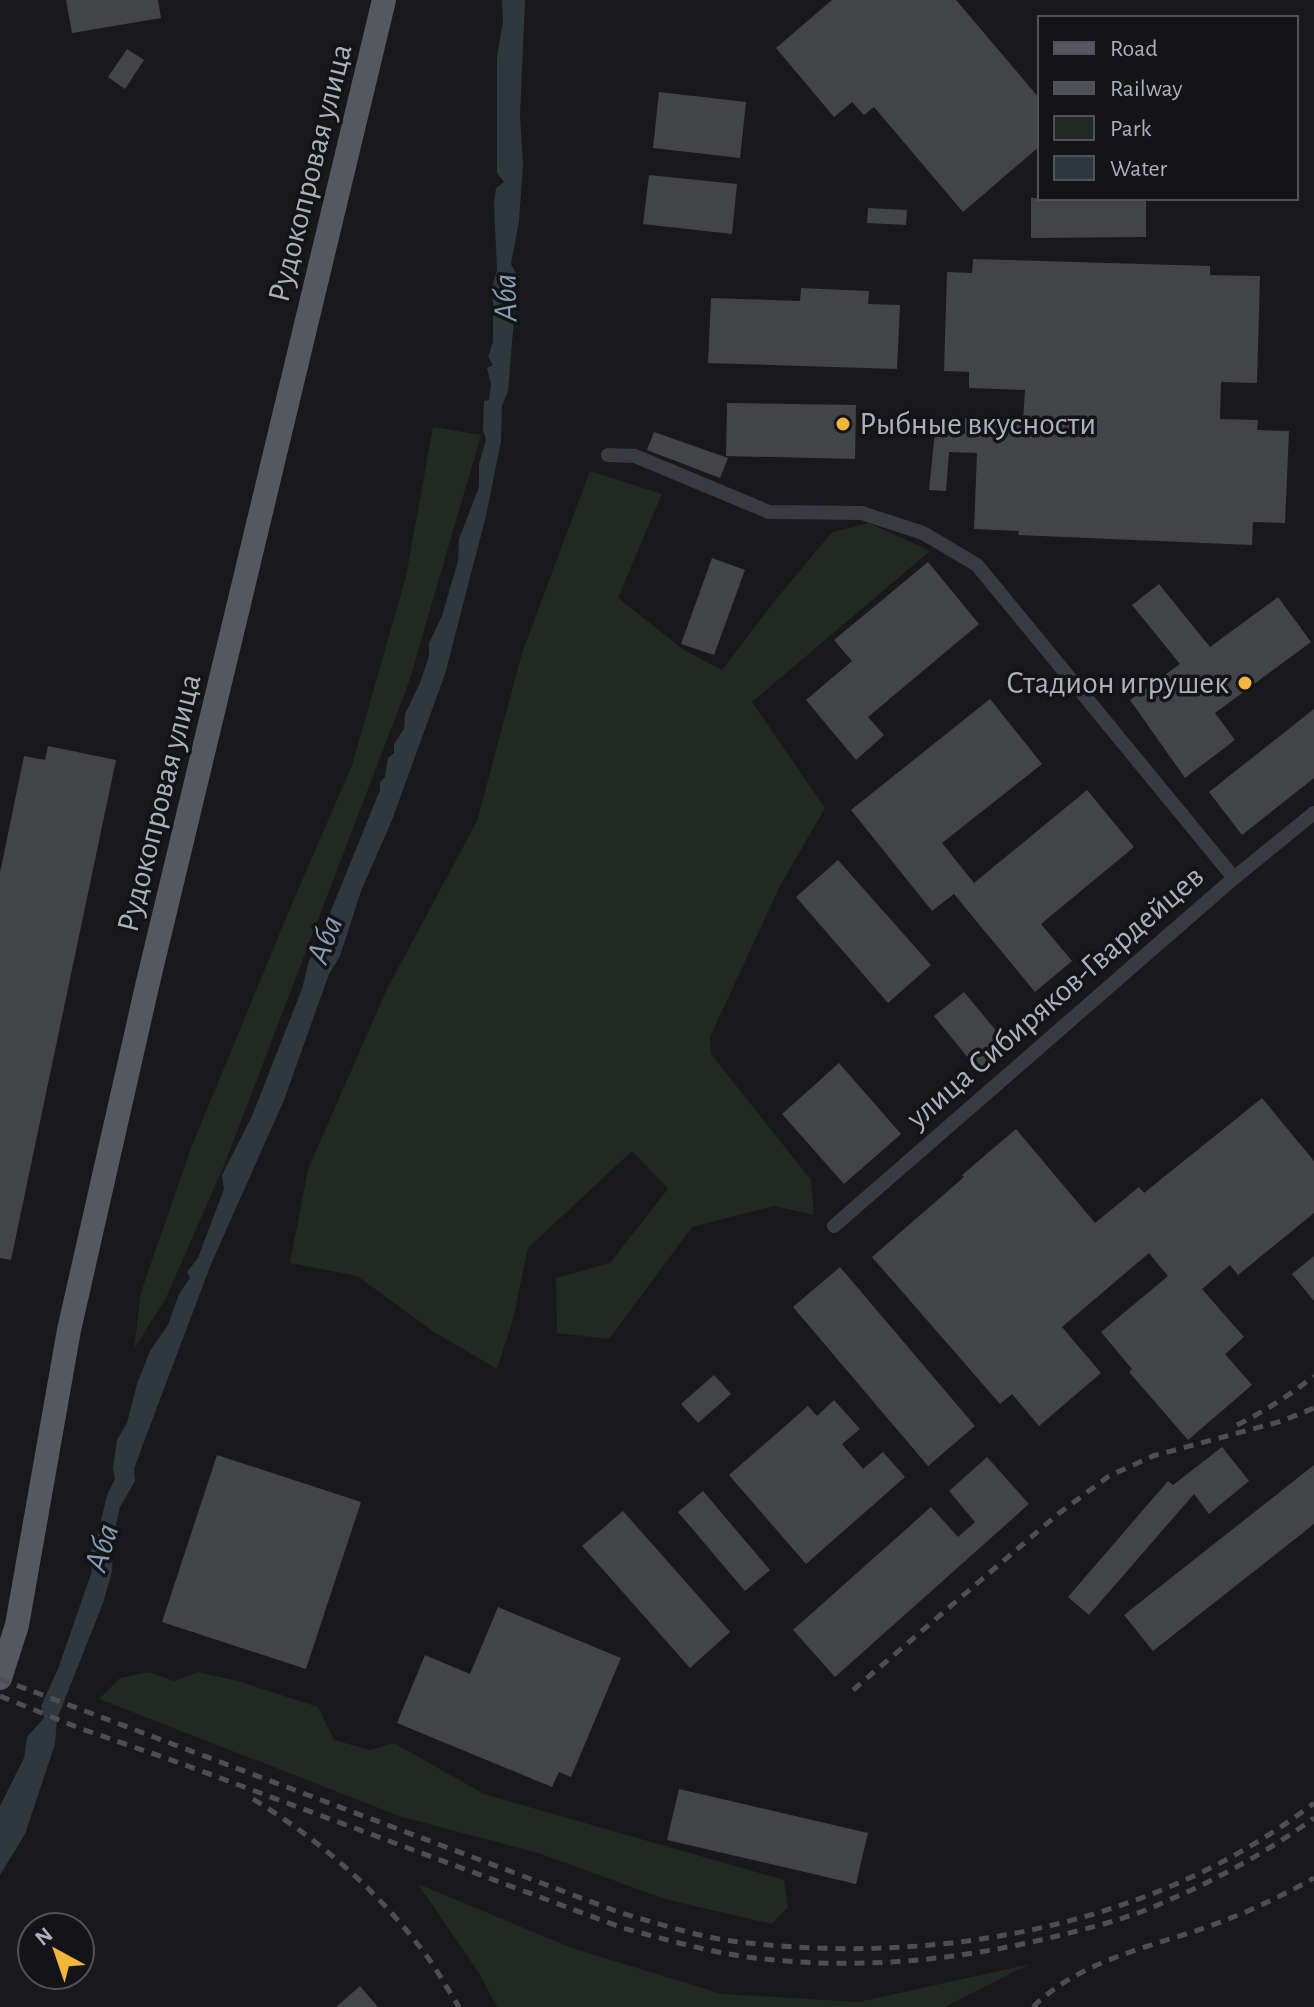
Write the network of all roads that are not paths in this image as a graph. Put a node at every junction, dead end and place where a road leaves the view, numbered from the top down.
1 (384, 0) edge
2 (608, 455) dead end
3 (1314, 813) edge
4 (1234, 878) junction
5 (834, 1226) dead end
6 (0, 1678) edge

1 - 6 main road, Рудокопровая улица
2 - 4 street
3 - 4 street, улица Сибиряков-Гвардейцев
4 - 5 street, улица Сибиряков-Гвардейцев

